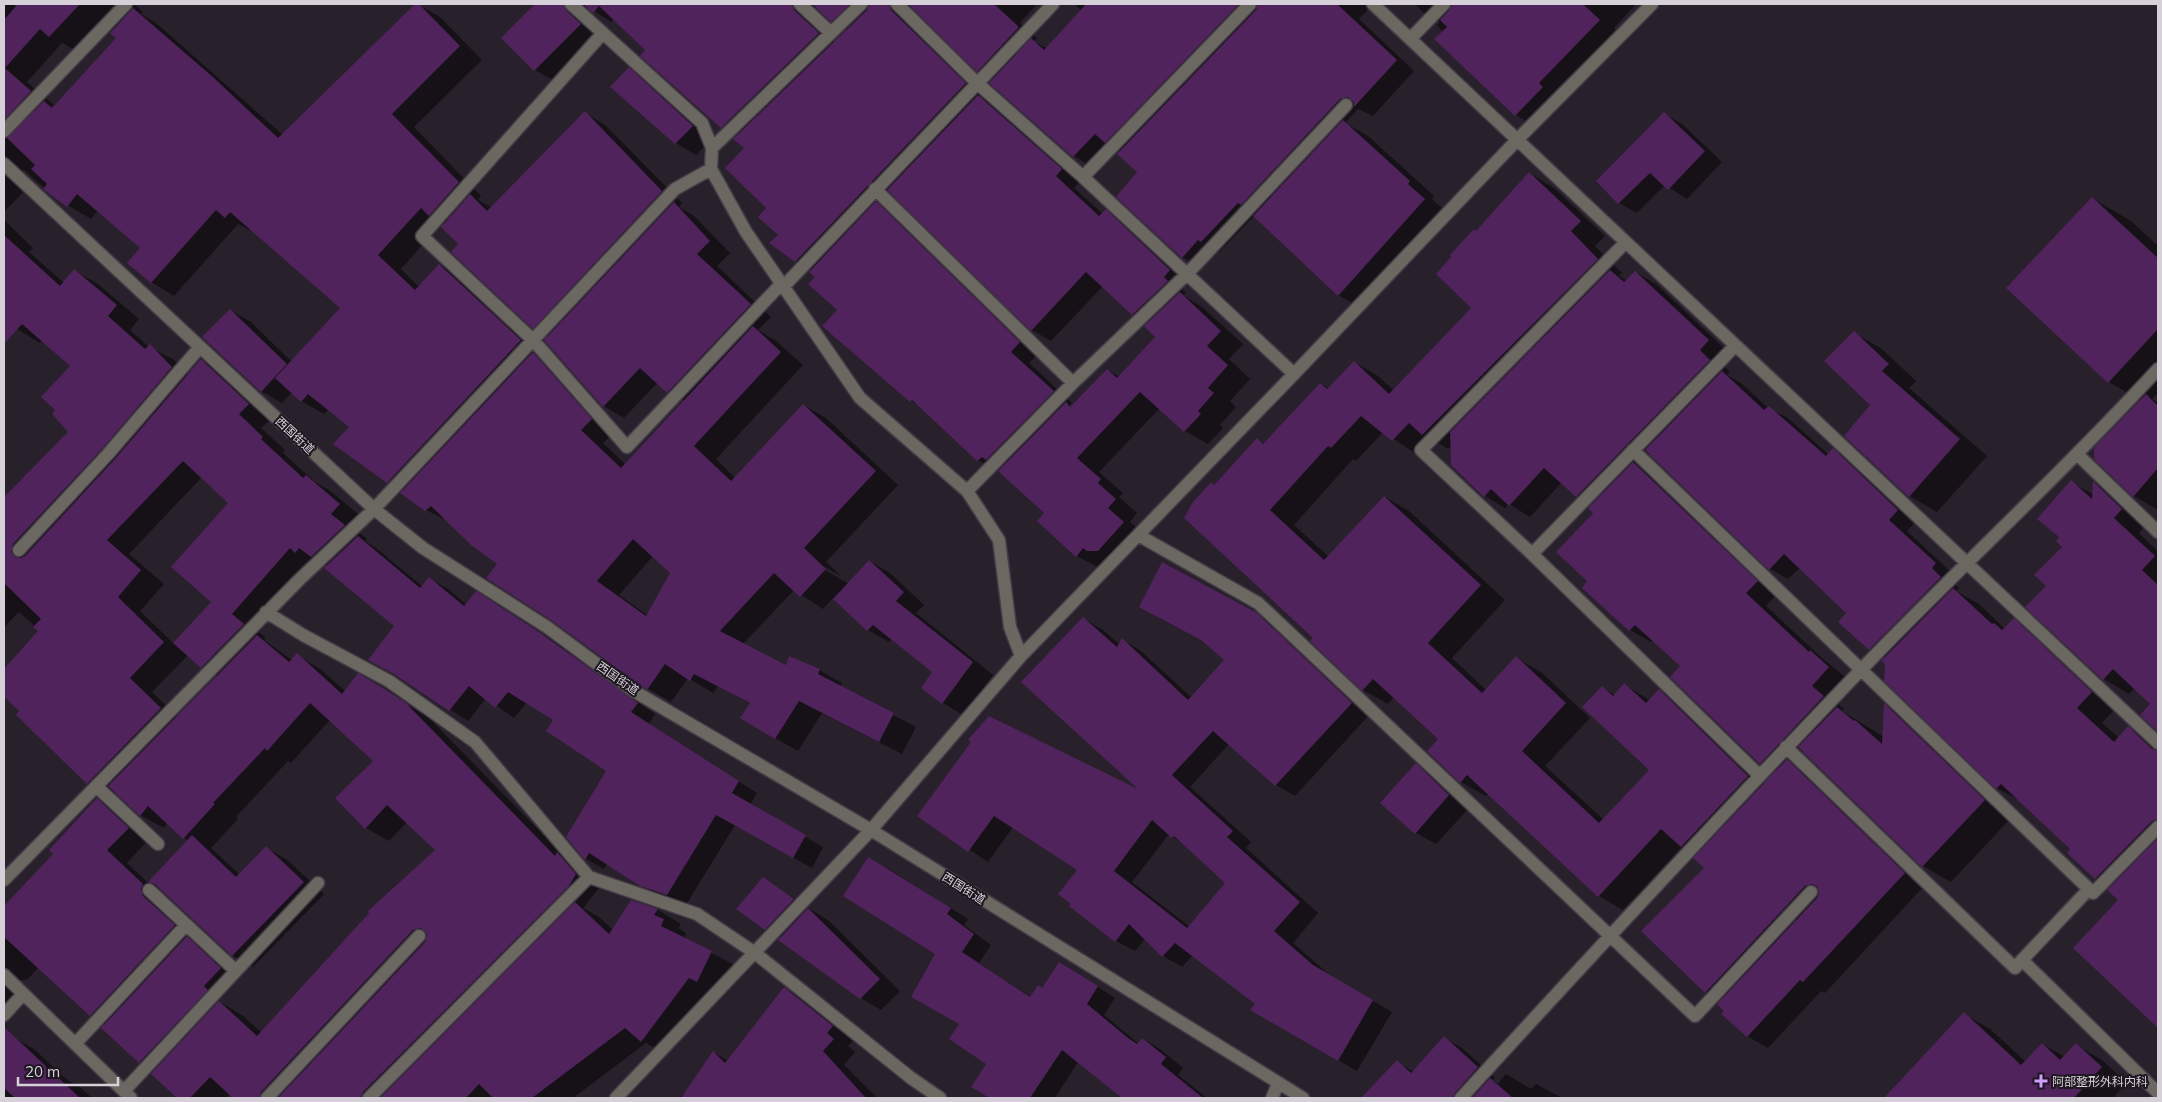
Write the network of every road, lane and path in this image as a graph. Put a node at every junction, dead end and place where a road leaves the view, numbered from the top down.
1 (126, 4) edge
2 (571, 4) edge
3 (800, 4) edge
4 (861, 4) edge
5 (897, 4) edge
6 (1053, 4) edge
7 (1250, 4) edge
8 (1373, 4) edge
9 (1444, 4) edge
10 (1652, 4) edge
11 (603, 33) junction
12 (831, 33) junction
13 (1411, 38) junction
14 (976, 82) junction
15 (1346, 104) dead end
16 (4, 131) edge
17 (1518, 139) junction
18 (712, 148) junction
19 (4, 164) edge
20 (711, 169) junction
21 (1083, 177) junction
22 (875, 189) junction
23 (1626, 242) junction
24 (1187, 274) junction
25 (783, 284) junction
26 (533, 340) junction
27 (1735, 346) junction
28 (200, 347) junction
29 (2158, 369) edge
30 (1294, 374) junction
31 (1073, 383) junction
32 (2154, 383) edge
33 (1633, 450) junction
34 (2077, 454) junction
35 (967, 491) junction
36 (374, 509) junction
37 (2158, 532) edge
38 (1138, 535) junction
39 (18, 550) dead end
40 (1532, 554) junction
41 (1967, 561) junction
42 (266, 612) junction
43 (1021, 656) junction
44 (1861, 670) junction
45 (2158, 743) edge
46 (1786, 747) junction
47 (1759, 776) junction
48 (96, 786) junction
49 (2158, 827) edge
50 (871, 830) junction
51 (158, 844) dead end
52 (589, 877) junction
53 (4, 880) edge
54 (318, 883) dead end
55 (2089, 889) junction
56 (149, 890) dead end
57 (1812, 892) dead end
58 (186, 925) junction
59 (419, 936) dead end
60 (1610, 936) junction
61 (755, 953) junction
62 (2022, 960) junction
63 (236, 971) junction
64 (4, 975) edge
65 (23, 994) junction
66 (4, 1015) edge
67 (75, 1044) junction
68 (1278, 1084) junction
69 (2158, 1093) edge
70 (128, 1095) edge
71 (934, 1096) edge
72 (268, 1098) edge
73 (369, 1098) edge
74 (616, 1098) edge
75 (1272, 1098) edge
76 (1303, 1098) edge
77 (1461, 1098) edge

1 - 16 street
2 - 11 street
3 - 12 street
4 - 12 street
5 - 14 street
6 - 14 street
7 - 21 street
8 - 13 street
9 - 13 street
10 - 17 street
11 - 18 street
11 - 26 street
12 - 18 street
13 - 17 street
14 - 21 street
14 - 22 street
15 - 24 street
17 - 23 street
17 - 30 street
18 - 20 street
19 - 28 street, 西国街道
20 - 25 street
20 - 26 street
21 - 24 street
22 - 25 street
22 - 31 street
23 - 27 street
23 - 40 street
24 - 30 street
24 - 31 street
25 - 26 street
25 - 35 street
26 - 36 street
27 - 33 street
27 - 41 street
28 - 36 street, 西国街道
28 - 39 street
29 - 32 street
30 - 38 street
31 - 35 street
32 - 34 street
33 - 40 street
33 - 44 street
34 - 37 street
34 - 41 street
35 - 43 street
36 - 42 street
36 - 50 street, 西国街道
38 - 43 street
38 - 60 street
40 - 47 street
41 - 44 street
41 - 45 street
42 - 48 street
42 - 52 street
43 - 50 street
44 - 46 street
44 - 55 street
46 - 47 street
46 - 62 street
47 - 60 street
48 - 51 street
48 - 53 street
49 - 55 street
50 - 61 street
50 - 68 street, 西国街道
52 - 61 street
52 - 73 street
54 - 63 street
55 - 62 street
56 - 58 street
57 - 60 street
58 - 63 street
58 - 67 street
59 - 72 street
60 - 77 street
61 - 71 street
61 - 74 street
62 - 69 street
63 - 70 street
64 - 65 street
65 - 66 street
65 - 67 street
67 - 70 street
68 - 75 street
68 - 76 street, 西国街道

